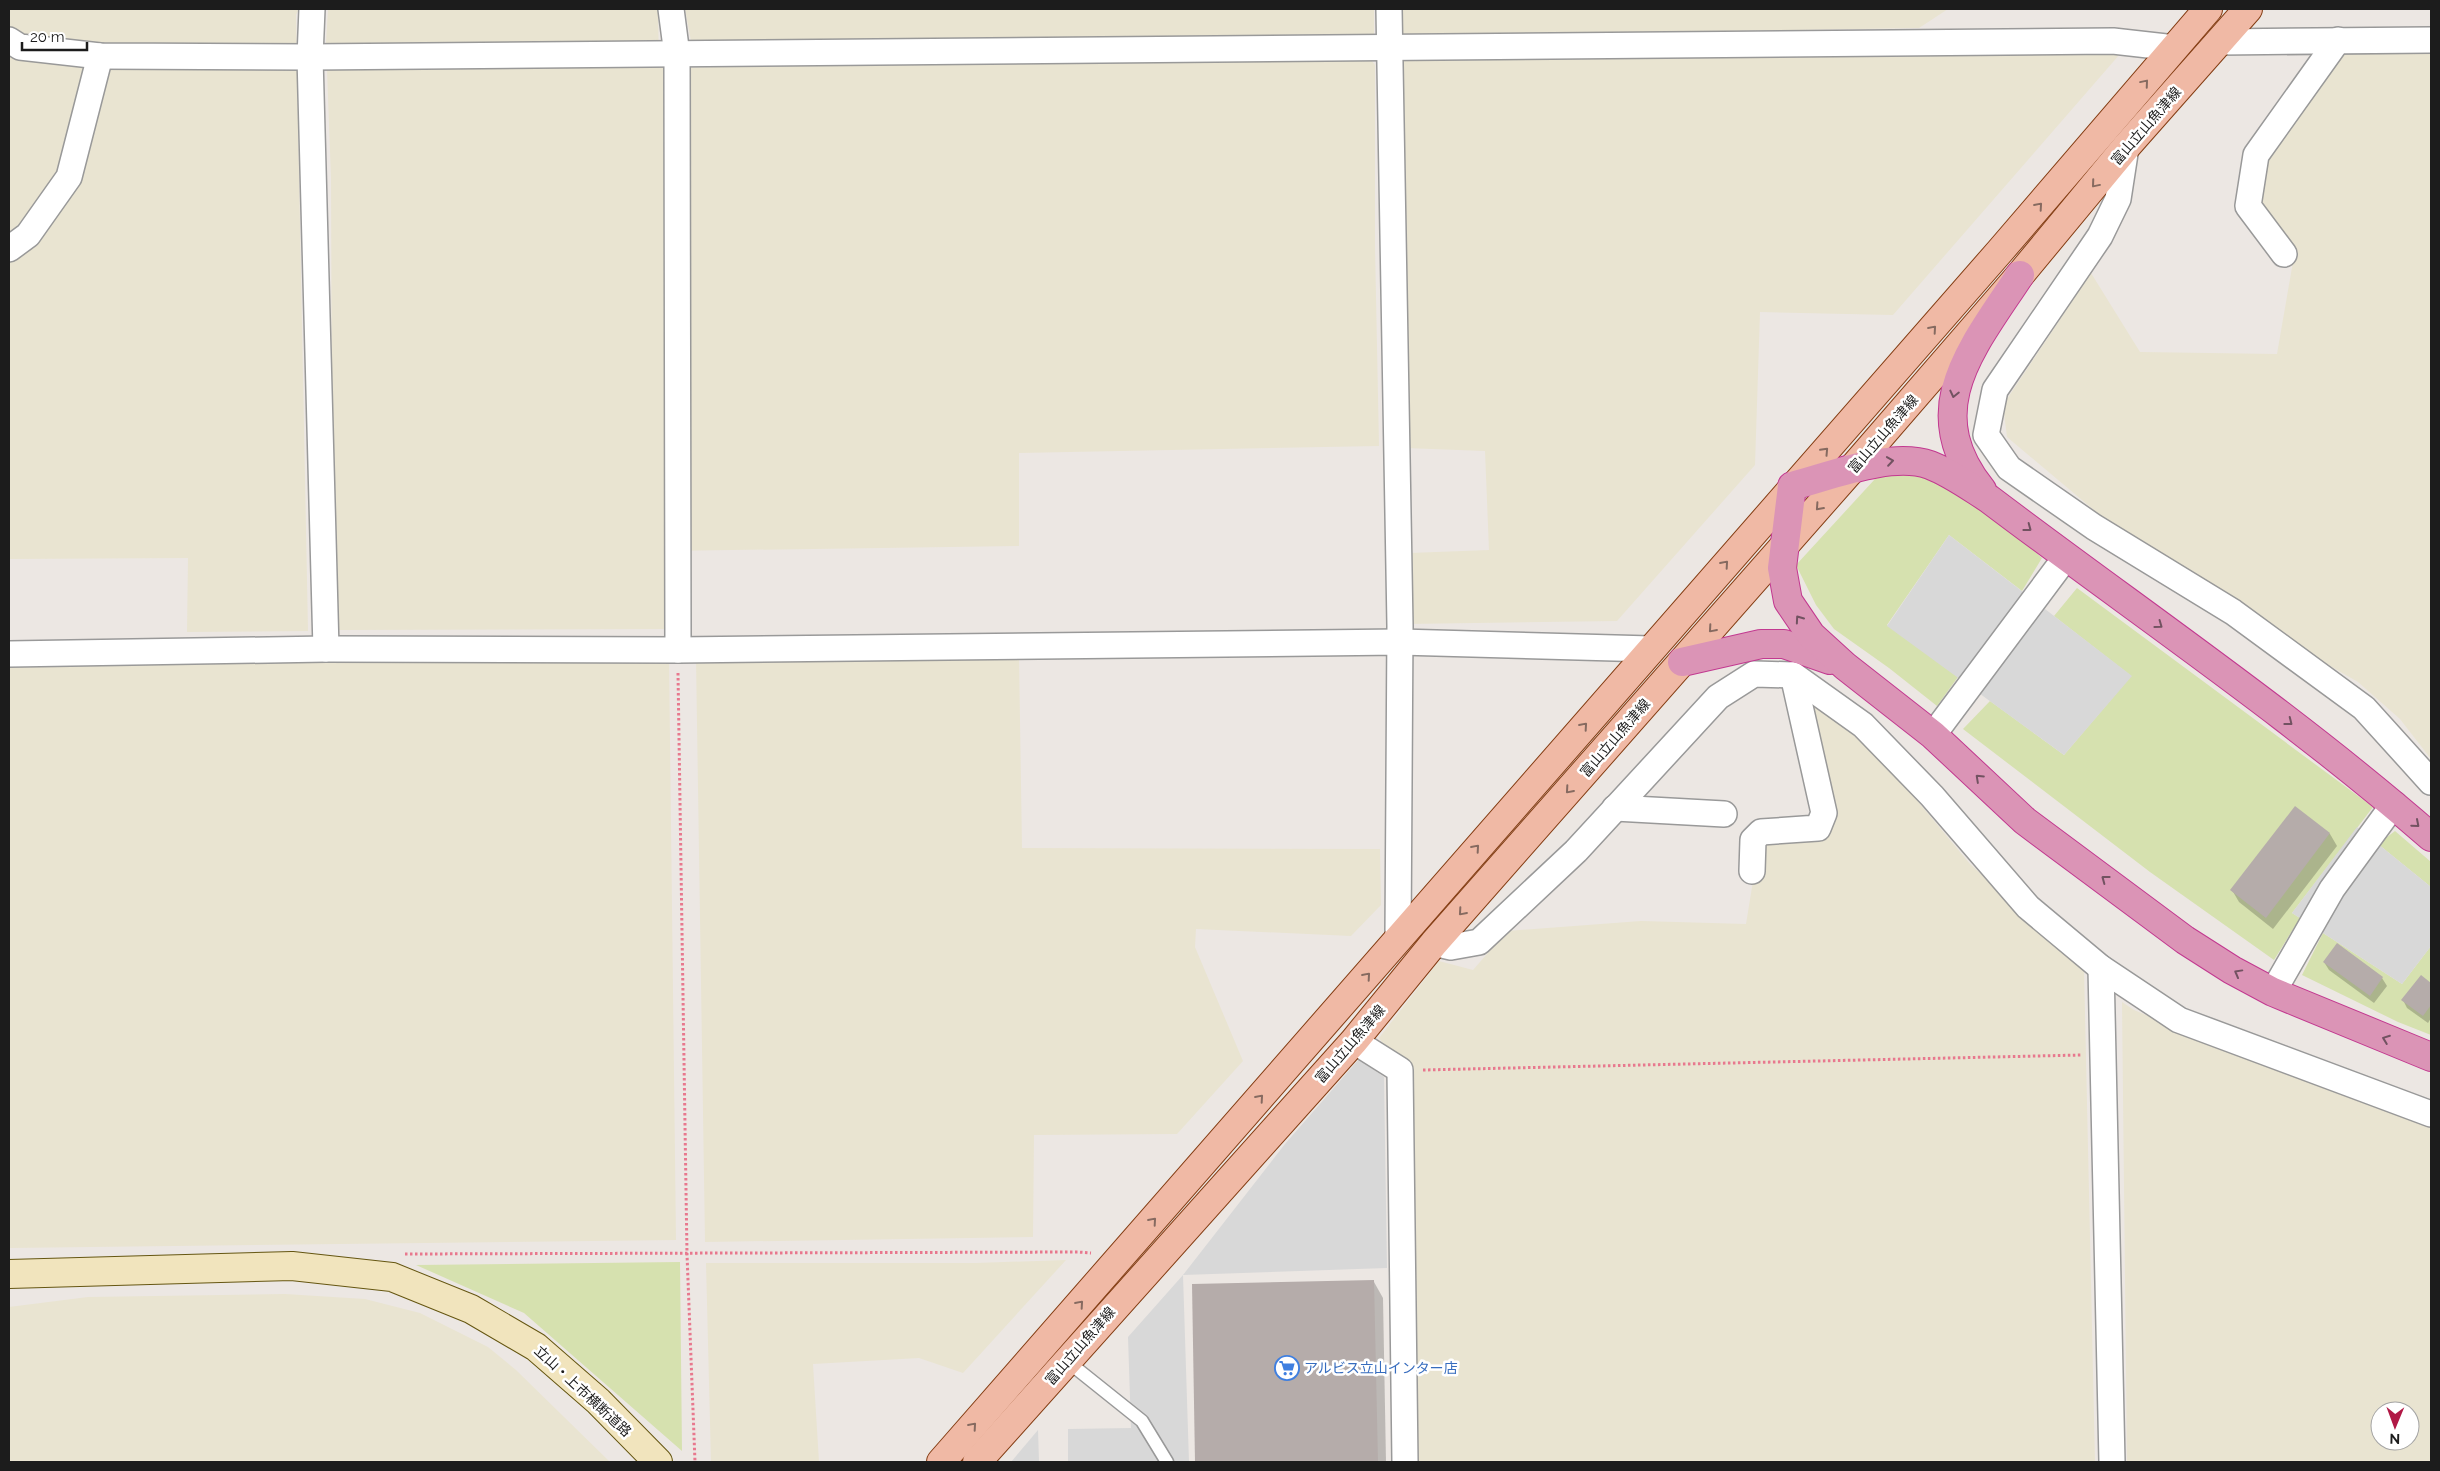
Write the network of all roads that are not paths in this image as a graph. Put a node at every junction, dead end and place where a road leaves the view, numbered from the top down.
1 (312, 9) edge
2 (671, 9) edge
3 (1389, 9) edge
4 (2208, 9) edge
5 (2248, 9) edge
6 (9, 40) edge
7 (2338, 40) junction
8 (2431, 40) edge
9 (2220, 42) junction
10 (1390, 47) junction
11 (2175, 48) junction
12 (676, 55) junction
13 (100, 56) junction
14 (310, 57) junction
15 (2126, 147) junction
16 (9, 249) edge
17 (2284, 254) dead end
18 (2020, 275) junction
19 (1852, 470) junction
20 (1792, 486) junction
21 (1990, 499) junction
22 (1784, 546) junction
23 (2066, 557) junction
24 (1400, 642) junction
25 (326, 649) junction
26 (1651, 649) junction
27 (678, 650) junction
28 (9, 654) edge
29 (1682, 662) junction
30 (1845, 666) junction
31 (1793, 675) junction
32 (1933, 735) junction
33 (2431, 782) edge
34 (2394, 804) junction
35 (1614, 808) junction
36 (1724, 814) dead end
37 (2431, 837) edge
38 (1752, 870) dead end
39 (1398, 937) junction
40 (1434, 943) junction
41 (2101, 968) junction
42 (2273, 992) junction
43 (1354, 1041) junction
44 (2431, 1057) edge
45 (2431, 1114) edge
46 (9, 1274) edge
47 (1067, 1360) junction
48 (658, 1462) edge
49 (940, 1462) edge
50 (977, 1462) edge
51 (1167, 1462) edge
52 (1405, 1462) edge
53 (2112, 1462) edge

1 - 14 street
2 - 12 street
3 - 10 street
4 - 11 main road, 富山立山魚津線
5 - 9 main road, 富山立山魚津線
6 - 13 street
7 - 8 street
7 - 9 street
7 - 17 street
9 - 15 main road, 富山立山魚津線
10 - 11 street
10 - 12 street
10 - 24 street
20 -> 11 main road, 富山立山魚津線
12 - 14 street
12 - 27 street
13 - 14 street
13 - 16 street
14 - 25 street
15 -> 18 main road, 富山立山魚津線
15 - 33 street
18 - 19 main road, 富山立山魚津線
18 -> 21 highway
19 - 20 highway
19 -> 21 highway
19 -> 22 main road, 富山立山魚津線
20 - 22 highway
26 -> 20 main road, 富山立山魚津線
21 -> 23 highway
22 -> 29 main road, 富山立山魚津線
30 -> 22 highway
23 - 32 street
23 -> 34 highway
24 - 26 street
24 - 27 street
24 - 39 street
25 - 27 street
25 - 28 street
39 -> 26 main road, 富山立山魚津線
29 - 30 highway
29 -> 40 main road, 富山立山魚津線
30 - 32 highway
31 - 35 street
31 - 38 street
31 - 41 street
42 -> 32 highway
34 -> 37 highway
34 - 42 street
35 - 36 street
35 - 40 street
49 -> 39 main road, 富山立山魚津線
40 - 43 main road, 富山立山魚津線
41 - 45 street
41 - 53 street
44 -> 42 highway
43 - 47 main road, 富山立山魚津線
43 - 52 street
46 - 48 street, 立山・上市横断道路
47 - 50 main road, 富山立山魚津線
47 - 51 lane

